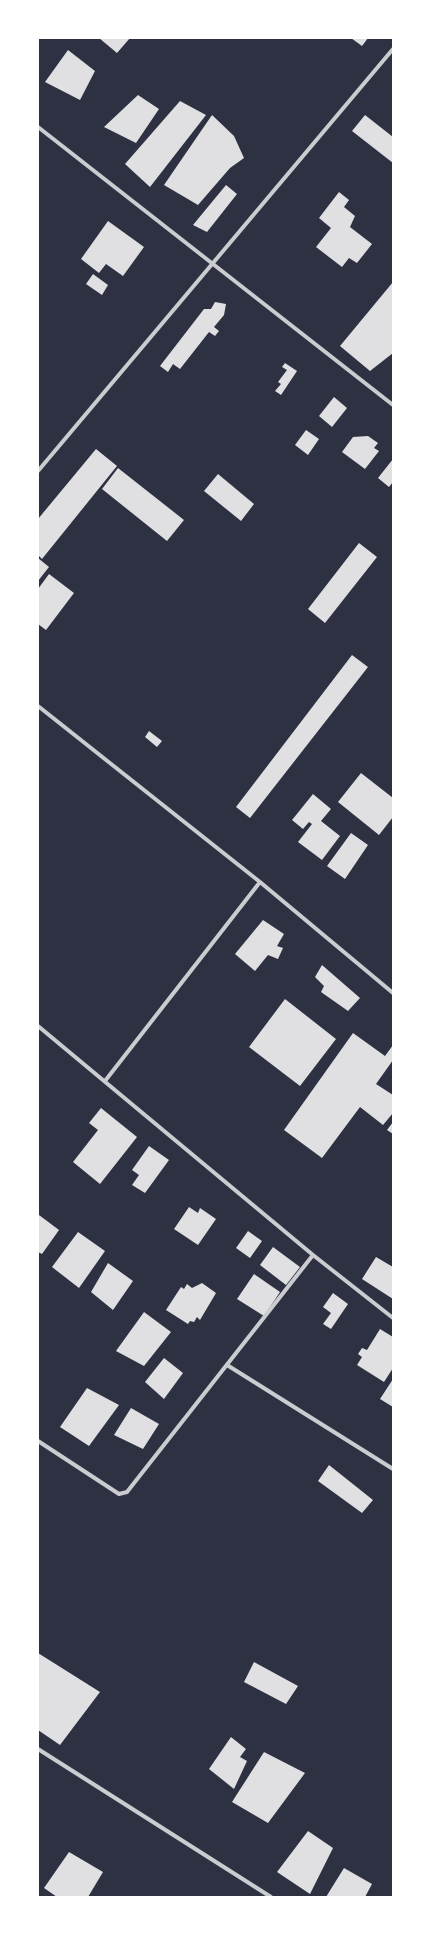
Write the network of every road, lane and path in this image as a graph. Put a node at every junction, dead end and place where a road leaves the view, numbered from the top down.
1 (393, 49) edge
2 (38, 127) edge
3 (212, 264) junction
4 (393, 406) edge
5 (38, 471) edge
6 (38, 706) edge
7 (260, 882) junction
8 (393, 994) edge
9 (40, 1028) edge
10 (38, 1034) edge
11 (105, 1081) junction
12 (313, 1255) junction
13 (393, 1318) edge
14 (227, 1365) junction
15 (38, 1441) edge
16 (393, 1469) edge
17 (38, 1749) edge
18 (271, 1897) edge

1 - 3 street
2 - 3 street
3 - 4 street
3 - 5 street
6 - 7 street
7 - 8 street
7 - 11 street
9 - 10 street
9 - 11 street
11 - 12 street
12 - 13 street
12 - 14 street
14 - 15 street
14 - 16 street
17 - 18 street

